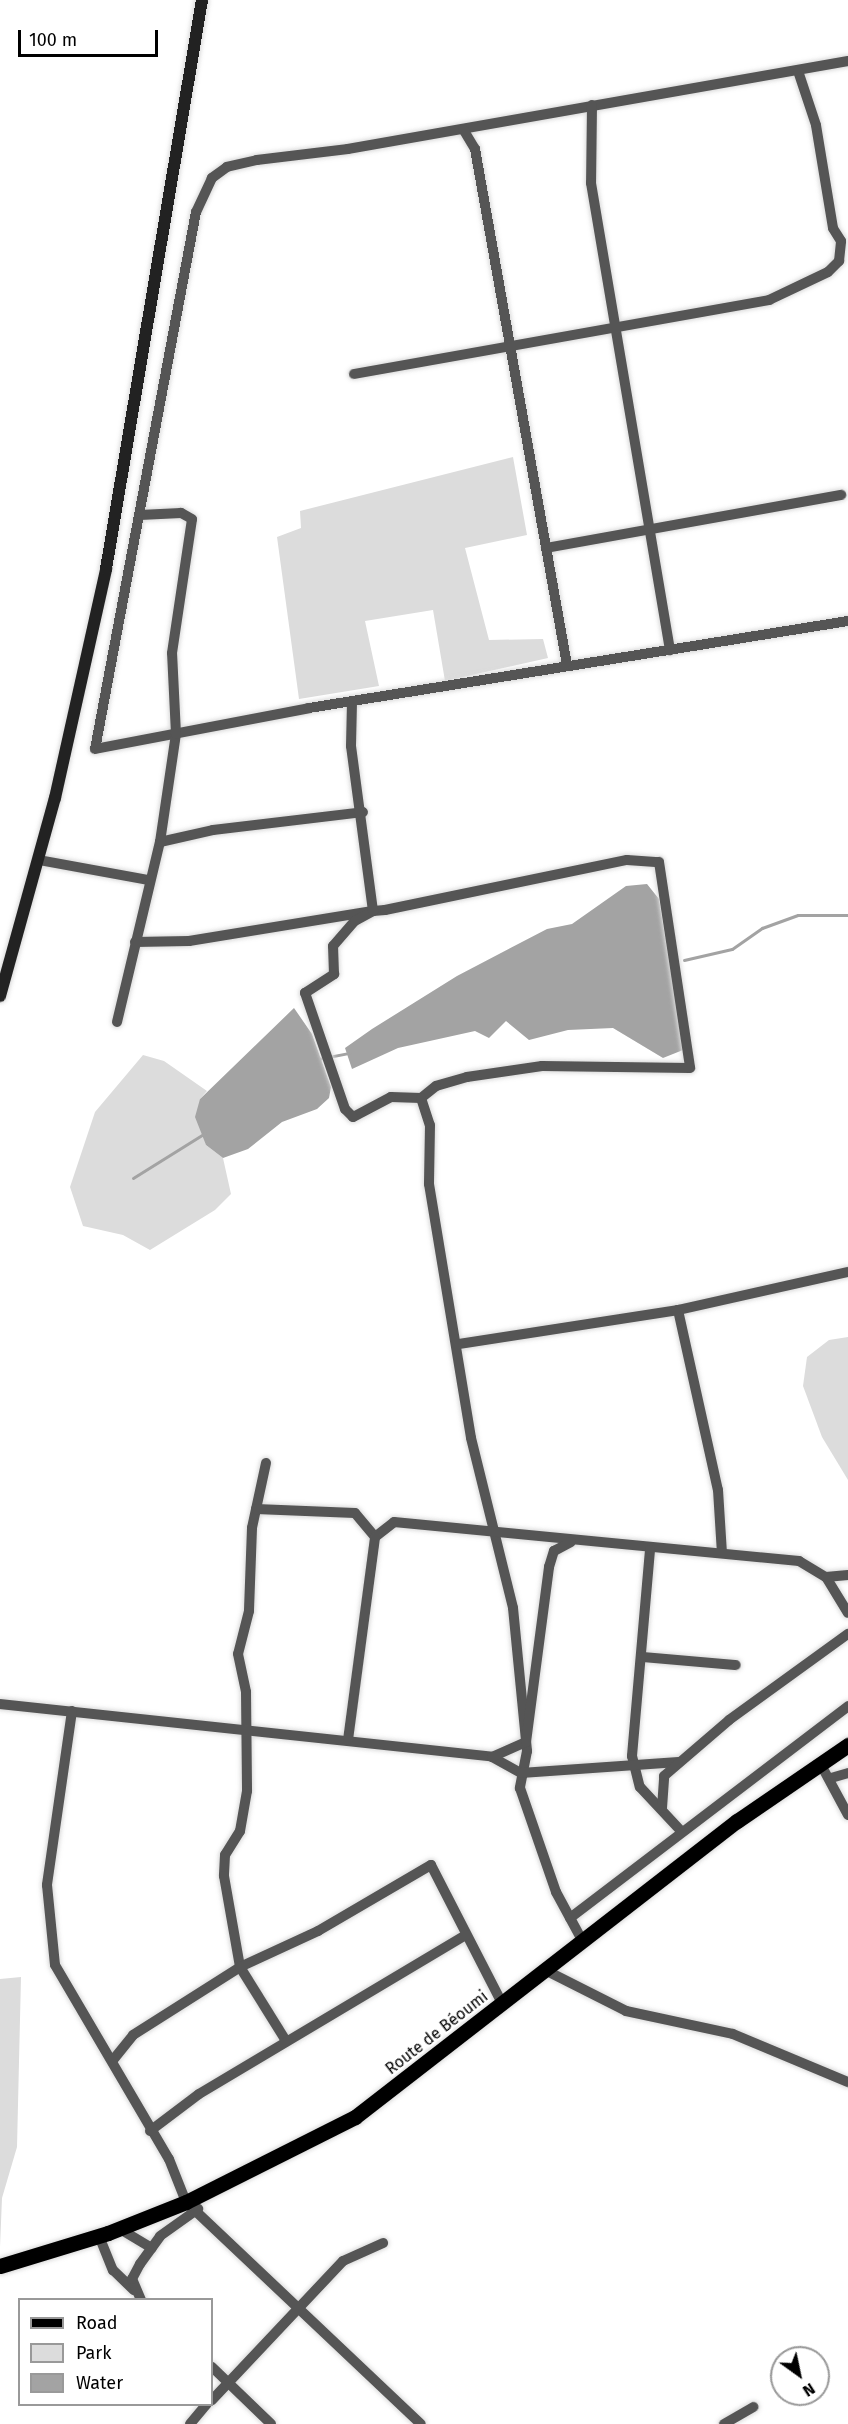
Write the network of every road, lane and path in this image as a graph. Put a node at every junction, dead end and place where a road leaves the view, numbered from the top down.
1 (202, 0) edge
2 (848, 61) edge
3 (798, 71) junction
4 (592, 105) junction
5 (463, 129) junction
6 (616, 331) junction
7 (511, 348) junction
8 (354, 374) dead end
9 (841, 495) dead end
10 (140, 515) junction
11 (651, 531) junction
12 (546, 548) junction
13 (848, 621) edge
14 (670, 650) junction
15 (567, 665) junction
16 (352, 701) junction
17 (176, 734) junction
18 (363, 812) junction
19 (160, 842) junction
20 (39, 860) junction
21 (148, 880) junction
22 (373, 911) junction
23 (135, 942) junction
24 (0, 996) edge
25 (117, 1022) dead end
26 (421, 1098) junction
27 (848, 1272) edge
28 (678, 1310) junction
29 (459, 1344) junction
30 (266, 1463) dead end
31 (256, 1509) junction
32 (492, 1531) junction
33 (375, 1537) junction
34 (576, 1540) junction
35 (650, 1550) junction
36 (722, 1553) junction
37 (848, 1575) edge
38 (826, 1577) junction
39 (848, 1613) edge
40 (848, 1634) edge
41 (642, 1657) junction
42 (736, 1665) dead end
43 (0, 1704) edge
44 (848, 1706) edge
45 (72, 1711) junction
46 (247, 1728) junction
47 (348, 1740) junction
48 (526, 1742) junction
49 (848, 1745) edge
50 (492, 1757) junction
51 (679, 1762) junction
52 (820, 1763) junction
53 (633, 1769) junction
54 (522, 1773) junction
55 (848, 1773) edge
56 (831, 1779) junction
57 (662, 1808) junction
58 (848, 1815) edge
59 (681, 1832) junction
60 (570, 1918) junction
61 (466, 1935) junction
62 (582, 1940) junction
63 (240, 1967) junction
64 (545, 1970) junction
65 (503, 2005) junction
66 (286, 2041) junction
67 (113, 2060) junction
68 (848, 2082) edge
69 (150, 2131) junction
70 (192, 2206) junction
71 (120, 2229) junction
72 (99, 2236) junction
73 (383, 2243) dead end
74 (152, 2248) junction
75 (0, 2266) edge
76 (139, 2296) edge
77 (297, 2307) junction
78 (213, 2368) edge
79 (228, 2383) junction
80 (213, 2399) edge
81 (205, 2406) edge
82 (753, 2407) dead end
83 (190, 2424) edge
84 (271, 2424) edge
85 (421, 2424) edge
86 (724, 2424) edge

1 - 20 main road
2 - 3 street
3 - 4 street
3 - 6 street
4 - 5 street
4 - 6 street
5 - 7 street
5 - 10 street
6 - 7 street
6 - 11 street
7 - 8 street
7 - 12 street
9 - 11 street
10 - 17 street
10 - 17 street
11 - 12 street
11 - 14 street
12 - 15 street
13 - 14 street
14 - 15 street
15 - 16 street
16 - 17 street
16 - 18 street
17 - 19 street
18 - 19 street
18 - 22 street
19 - 21 street
20 - 21 street
20 - 24 main road
21 - 23 street
22 - 23 street
22 - 26 street
22 - 26 street
23 - 25 street
26 - 29 street
27 - 28 street
28 - 29 street
28 - 36 street
29 - 32 street
30 - 31 street
31 - 33 street
31 - 46 street
32 - 33 street
32 - 34 street
32 - 48 street
33 - 47 street
34 - 35 street
34 - 48 street
35 - 36 street
35 - 41 street
36 - 38 street
37 - 38 street
38 - 39 street
40 - 51 street
41 - 42 street
41 - 53 street
43 - 45 street
44 - 59 street
45 - 46 street
45 - 67 street
46 - 47 street
46 - 63 street
47 - 50 street
48 - 50 street
48 - 54 street
49 - 52 main road, Route de Béoumi
50 - 54 street
51 - 53 street
51 - 57 street
52 - 56 street
52 - 62 main road, Route de Béoumi
53 - 54 street
53 - 57 street
54 - 60 street
55 - 56 street
56 - 58 street
57 - 59 street
59 - 60 street
60 - 62 street
61 - 63 street
61 - 65 street
61 - 66 street
62 - 64 main road, Route de Béoumi
63 - 66 street
63 - 67 street
64 - 65 main road, Route de Béoumi
64 - 68 street
65 - 70 main road, Route de Béoumi
66 - 69 street
67 - 69 street
69 - 70 street
70 - 71 main road, Route de Béoumi
70 - 74 street
70 - 77 street
71 - 72 main road, Route de Béoumi
71 - 74 street
72 - 75 main road, Route de Béoumi
72 - 76 street
73 - 77 street
74 - 76 street
77 - 79 street
77 - 85 street
78 - 79 street
79 - 80 street
79 - 84 street
81 - 83 street
82 - 86 street

